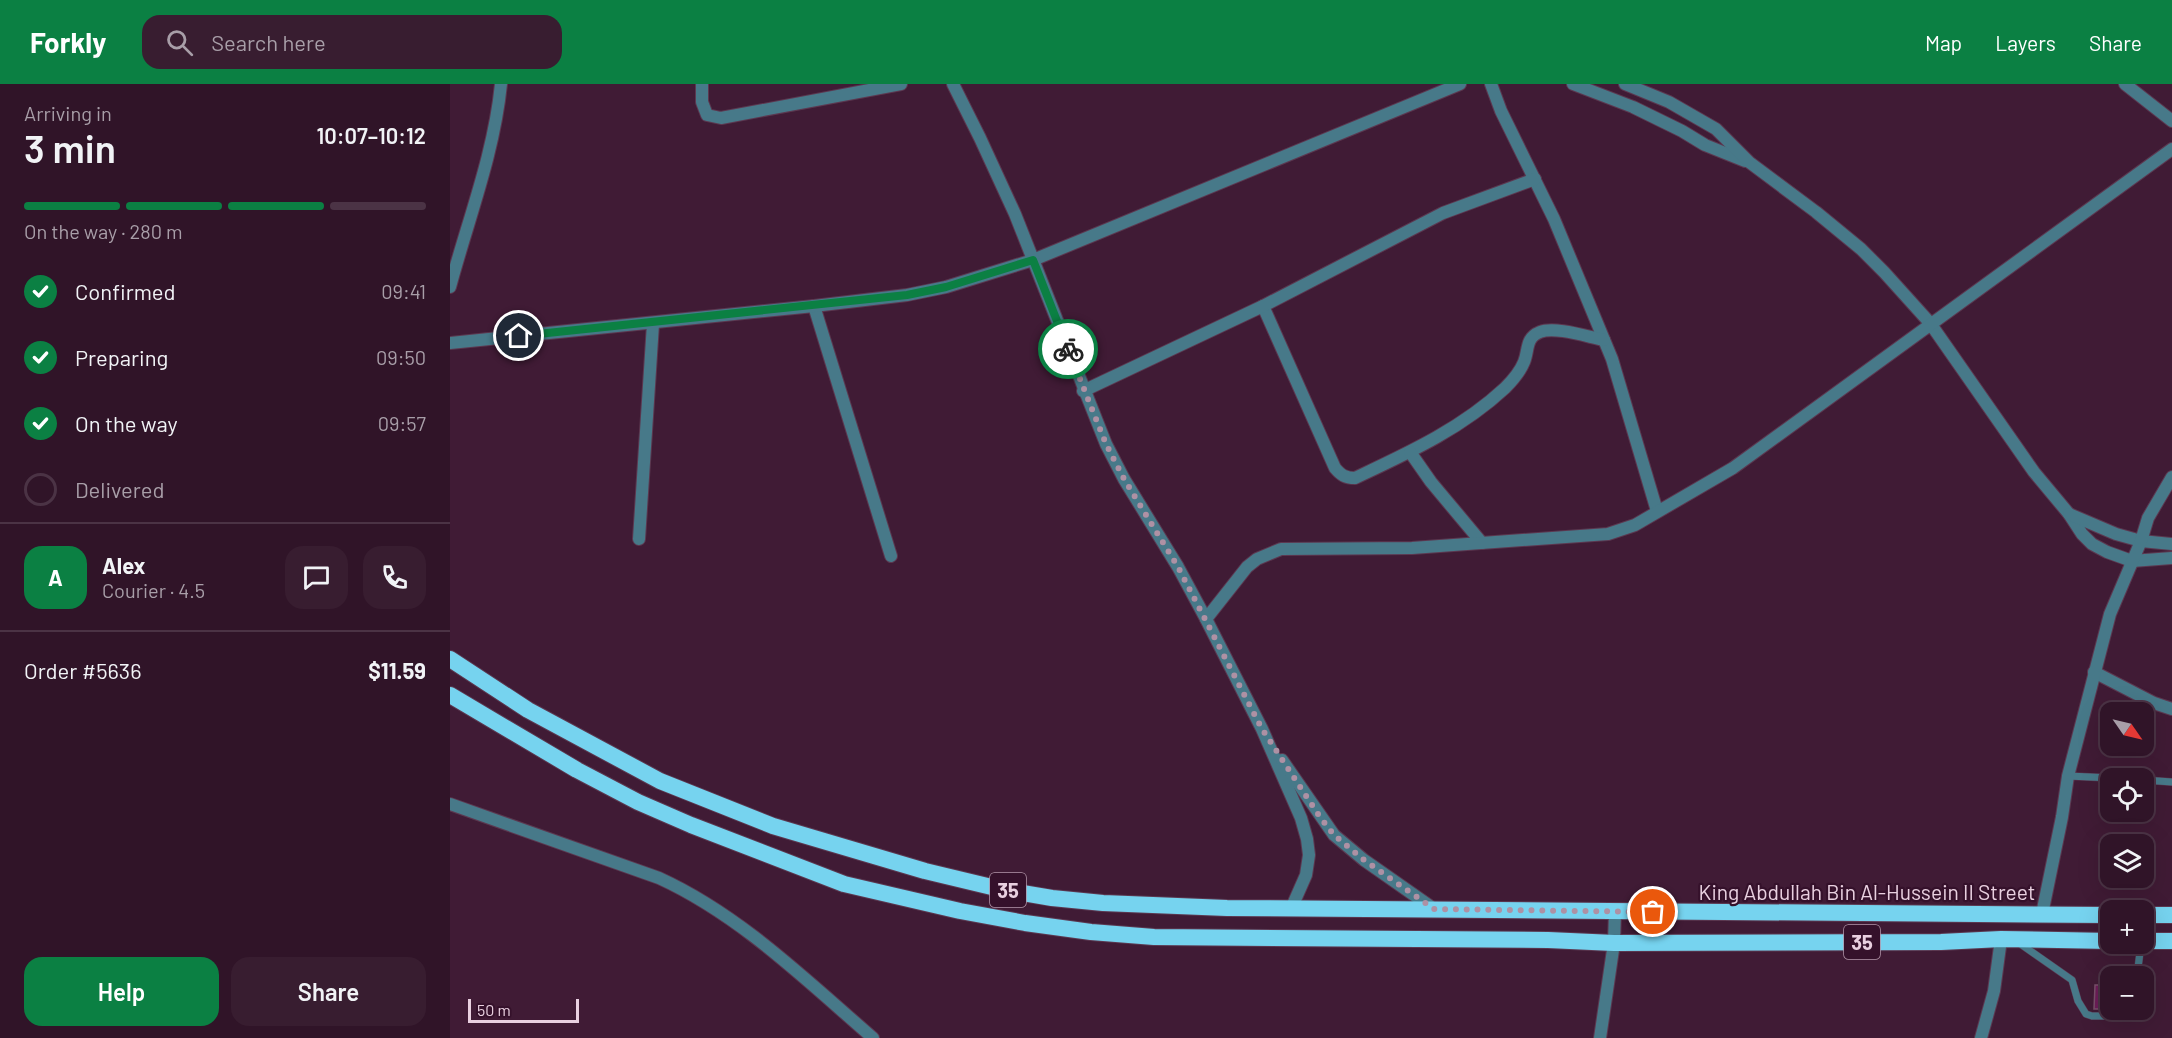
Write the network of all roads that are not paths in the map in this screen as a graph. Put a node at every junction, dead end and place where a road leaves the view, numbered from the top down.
1 (501, 84) edge
2 (702, 84) edge
3 (901, 84) edge
4 (953, 84) edge
5 (1460, 84) edge
6 (1491, 84) edge
7 (1573, 84) edge
8 (1625, 84) edge
9 (2125, 84) edge
10 (2172, 121) edge
11 (2172, 150) edge
12 (1749, 162) junction
13 (1535, 179) junction
14 (1033, 260) junction
15 (450, 287) edge
16 (814, 306) junction
17 (1263, 306) junction
18 (1930, 323) junction
19 (653, 324) junction
20 (1604, 340) junction
21 (450, 343) edge
22 (1083, 391) junction
23 (1410, 452) junction
24 (2172, 477) edge
25 (1657, 512) junction
26 (2069, 514) junction
27 (639, 538) dead end
28 (2141, 541) junction
29 (1482, 543) junction
30 (2172, 544) edge
31 (891, 556) dead end
32 (2172, 558) edge
33 (2132, 561) junction
34 (1206, 619) junction
35 (450, 659) edge
36 (2094, 672) junction
37 (450, 695) edge
38 (2172, 709) edge
39 (1262, 729) junction
40 (2068, 776) junction
41 (2100, 777) edge
42 (2154, 781) edge
43 (2172, 782) edge
44 (450, 804) edge
45 (1291, 909) junction
46 (1434, 909) junction
47 (1615, 912) junction
48 (2042, 914) junction
49 (2100, 915) edge
50 (2154, 915) edge
51 (2172, 915) edge
52 (2008, 939) junction
53 (2100, 941) edge
54 (2172, 941) edge
55 (2154, 942) edge
56 (1614, 943) junction
57 (2100, 1016) edge
58 (873, 1038) edge
59 (1600, 1038) edge
60 (1981, 1038) edge

1 - 15 street
2 - 3 street
4 - 14 street
5 - 14 street
6 - 13 street
7 - 12 street
8 - 12 street
9 - 10 street
11 - 18 street
12 - 18 street
13 - 17 street
13 - 20 street
14 - 16 street
14 - 22 street
16 - 19 street
16 - 31 street
17 - 22 street
17 - 23 street
18 - 25 street
18 - 26 street
19 - 21 street
19 - 27 street
20 - 23 street
20 - 25 street
22 - 34 street
23 - 29 street
24 - 28 street
25 - 29 street
26 - 28 street
26 - 33 street
28 - 30 street
28 - 33 street
29 - 34 street
32 - 33 street
33 - 36 street
34 - 39 street
35 - 45 highway, King Abdullah Bin Al-Hussein II Street / 35
36 - 38 street
36 - 40 street
37 - 56 highway, 35
39 - 45 street
39 - 46 street
40 - 41 lane
40 - 48 street
42 - 43 lane
44 - 58 street
45 - 46 highway, King Abdullah Bin Al-Hussein II Street / 35
46 - 47 highway, King Abdullah Bin Al-Hussein II Street / 35
47 - 48 highway, King Abdullah Bin Al-Hussein II Street / 35
47 - 56 street
48 - 49 highway, King Abdullah Bin Al-Hussein II Street / 35
50 - 51 highway
52 - 53 highway, 35
52 - 56 highway, 35
52 - 57 lane
52 - 60 street
54 - 55 highway
56 - 59 street

